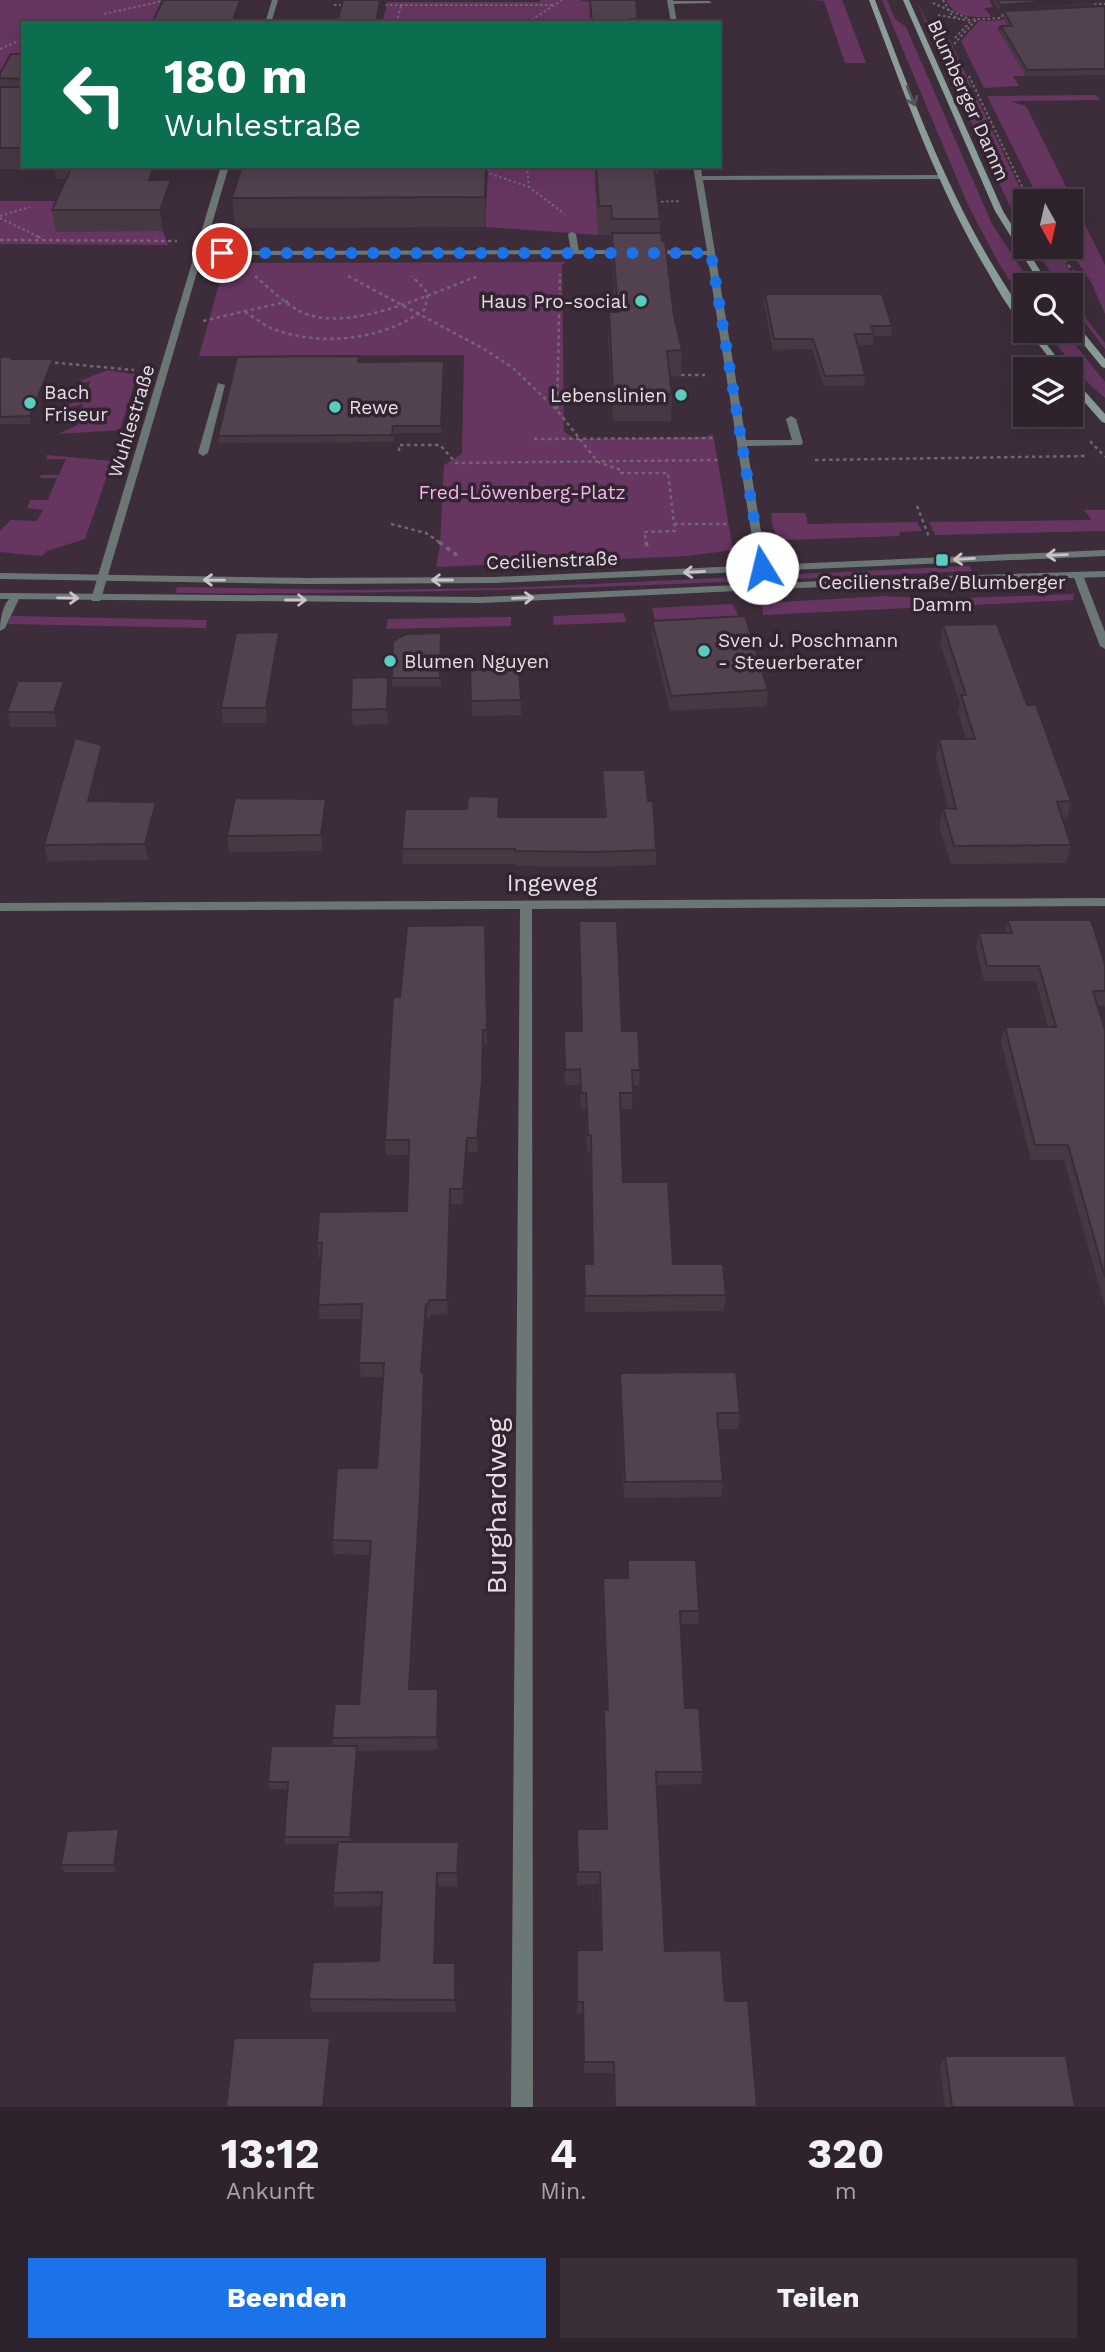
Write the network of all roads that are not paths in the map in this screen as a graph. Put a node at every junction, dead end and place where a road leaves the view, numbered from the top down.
1 (275, 0) edge
2 (872, 0) edge
3 (906, 0) edge
4 (670, 1) edge
5 (709, 3) dead end
6 (269, 21) edge
7 (674, 21) edge
8 (224, 168) edge
9 (697, 168) edge
10 (943, 177) junction
11 (699, 178) junction
12 (572, 234) road end
13 (575, 252) junction
14 (200, 253) junction
15 (711, 253) junction
16 (1038, 273) edge
17 (1013, 304) edge
18 (1083, 338) edge
19 (1041, 343) edge
20 (1053, 357) edge
21 (1105, 365) edge
22 (221, 385) dead end
23 (1083, 395) edge
24 (791, 419) dead end
25 (1105, 420) edge
26 (742, 443) junction
27 (203, 453) dead end
28 (1105, 553) edge
29 (762, 568) junction
30 (1105, 574) edge
31 (1078, 575) junction
32 (0, 576) edge
33 (102, 578) junction
34 (0, 596) edge
35 (16, 597) junction
36 (96, 599) junction
37 (0, 628) edge
38 (1105, 646) edge
39 (1105, 902) edge
40 (526, 904) junction
41 (0, 907) edge
42 (522, 2107) edge

1 - 6 street
2 -> 10 main road
3 - 16 main road, Blumberger Damm
4 - 5 street
4 - 7 street
8 - 14 street, Wuhlestraße
9 - 11 street
10 - 11 street
10 - 17 main road
11 - 15 street
12 - 13 street
13 - 14 street
13 - 15 street
14 - 33 street, Wuhlestraße
15 - 26 street
18 - 21 main road
19 - 20 main road
22 - 27 street
23 - 25 main road
24 - 26 street
26 - 29 street
28 -> 29 street, Cecilienstraße
29 -> 33 street, Cecilienstraße
30 - 31 street, Cecilienstraße
36 -> 31 street, Cecilienstraße
31 - 38 street
32 - 33 street, Cecilienstraße
33 - 36 street, Wuhlestraße
34 - 35 street, Cecilienstraße
35 -> 36 street, Cecilienstraße
35 - 37 street
39 - 40 street, Ingeweg
40 - 41 street, Ingeweg
40 - 42 street, Burghardweg

